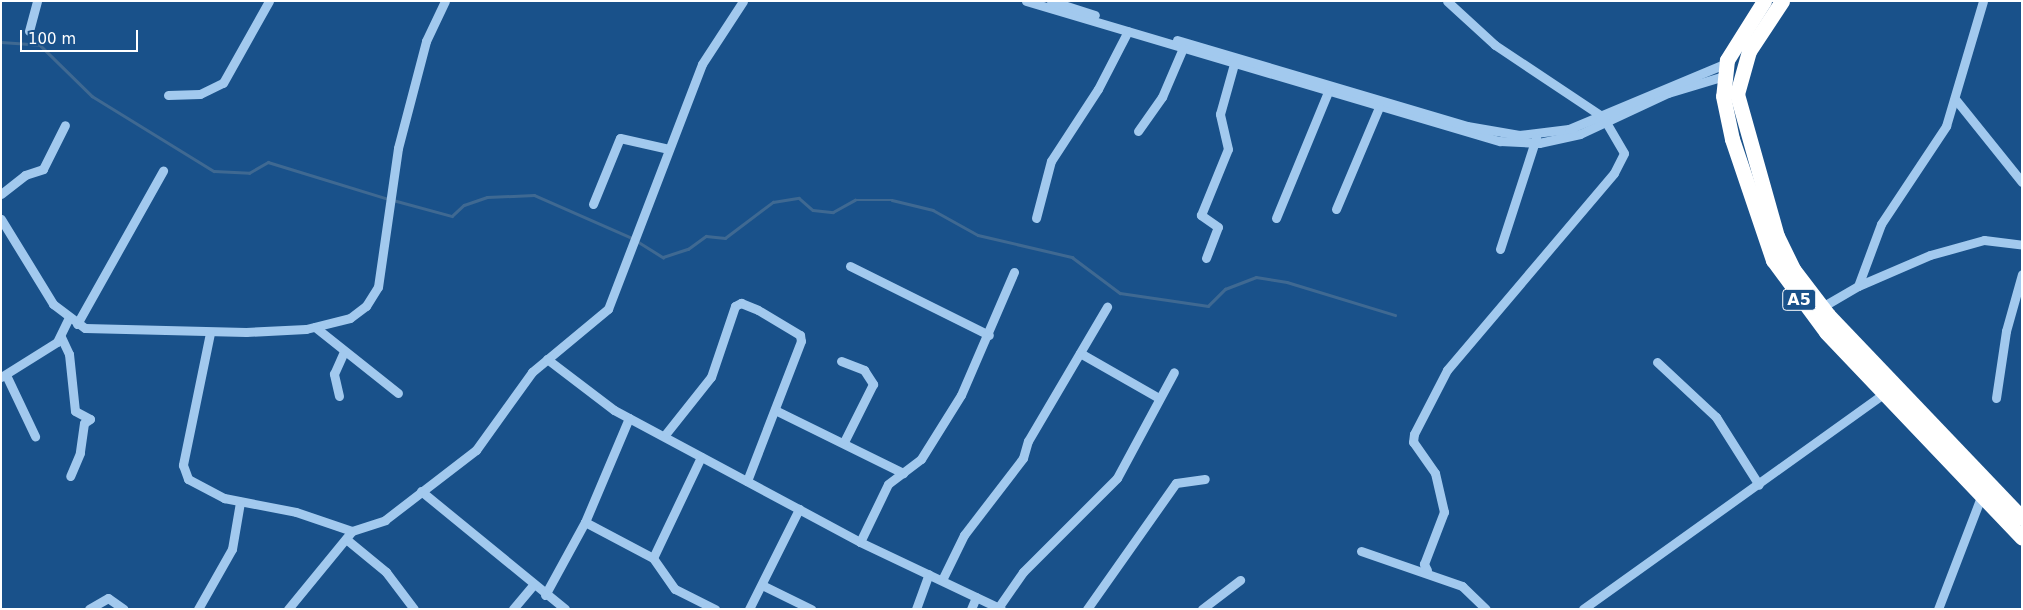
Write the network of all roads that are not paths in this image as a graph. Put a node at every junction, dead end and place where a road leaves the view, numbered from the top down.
1 (37, 1) edge
2 (269, 1) edge
3 (445, 1) edge
4 (743, 1) edge
5 (1026, 1) edge
6 (1051, 1) edge
7 (1447, 1) edge
8 (1764, 1) edge
9 (1782, 1) edge
10 (1983, 1) edge
11 (1067, 4) edge
12 (29, 31) dead end
13 (1128, 31) junction
14 (1183, 48) junction
15 (1234, 64) junction
16 (1725, 70) junction
17 (1328, 92) junction
18 (168, 95) dead end
19 (1956, 100) junction
20 (1379, 107) junction
21 (1605, 120) junction
22 (65, 124) dead end
23 (1138, 131) dead end
24 (1535, 139) junction
25 (669, 149) junction
26 (163, 171) dead end
27 (2022, 182) edge
28 (1, 194) edge
29 (593, 204) dead end
30 (1336, 209) dead end
31 (1036, 218) dead end
32 (1276, 218) dead end
33 (1, 219) edge
34 (2022, 245) edge
35 (1500, 249) dead end
36 (1206, 258) dead end
37 (850, 266) dead end
38 (1014, 272) dead end
39 (2022, 274) edge
40 (1858, 286) junction
41 (1107, 307) dead end
42 (1822, 307) junction
43 (68, 319) junction
44 (77, 324) junction
45 (315, 327) junction
46 (210, 333) junction
47 (989, 335) junction
48 (61, 337) junction
49 (344, 352) junction
50 (1080, 353) junction
51 (546, 359) junction
52 (841, 361) dead end
53 (1657, 362) dead end
54 (1174, 372) dead end
55 (4, 376) edge
56 (398, 393) dead end
57 (1883, 394) junction
58 (339, 396) dead end
59 (1159, 398) junction
60 (1996, 398) dead end
61 (775, 410) junction
62 (629, 418) junction
63 (35, 436) dead end
64 (664, 436) junction
65 (844, 442) junction
66 (701, 457) junction
67 (904, 473) junction
68 (70, 476) dead end
69 (1205, 479) dead end
70 (747, 481) junction
71 (1759, 485) junction
72 (421, 491) junction
73 (1981, 497) junction
74 (240, 502) junction
75 (799, 509) junction
76 (2022, 518) edge
77 (584, 522) junction
78 (352, 531) junction
79 (2022, 538) edge
80 (346, 540) junction
81 (860, 542) junction
82 (1361, 550) dead end
83 (653, 558) junction
84 (1427, 570) junction
85 (929, 574) junction
86 (942, 580) junction
87 (1240, 580) dead end
88 (533, 585) junction
89 (762, 585) junction
90 (545, 595) junction
91 (976, 597) junction
92 (701, 605) edge
93 (1000, 608) edge
94 (89, 609) edge
95 (124, 609) edge
96 (198, 609) edge
97 (288, 609) edge
98 (414, 609) edge
99 (513, 609) edge
100 (565, 609) edge
101 (715, 609) edge
102 (749, 609) edge
103 (811, 609) edge
104 (916, 609) edge
105 (971, 609) edge
106 (1087, 609) edge
107 (1202, 609) edge
108 (1486, 609) edge
109 (1583, 609) edge
110 (1938, 609) edge

1 - 12 street
2 - 18 street
3 - 45 street
4 - 25 street
5 - 13 street
6 - 11 street
7 - 21 street
8 - 16 highway
9 - 42 highway, A5
10 - 19 street
11 - 24 street
13 - 14 street
13 - 31 street
14 - 15 street
14 - 23 street
15 - 17 street
15 - 36 street
16 - 21 street
16 - 57 highway, A5
17 - 20 street
17 - 32 street
19 - 27 street
19 - 40 street
20 - 24 street
20 - 30 street
21 - 24 street
21 - 84 street
22 - 28 street
24 - 35 street
25 - 29 street
25 - 51 street
26 - 44 street
33 - 43 street
34 - 40 street
37 - 47 street
38 - 47 street
39 - 60 street
40 - 42 street
41 - 50 street
42 - 76 highway, A5
43 - 44 street
43 - 48 street
44 - 46 street
45 - 46 street
45 - 49 street
46 - 74 street
47 - 67 street
48 - 55 street
48 - 68 street
49 - 56 street
49 - 58 street
50 - 59 street
50 - 86 street
51 - 62 street
51 - 72 street
52 - 65 street
53 - 71 street
54 - 59 street
55 - 63 street
57 - 71 street
57 - 73 highway, A5
59 - 93 street
61 - 64 street
61 - 65 street
61 - 70 street
62 - 64 street
62 - 77 street
64 - 66 street
65 - 67 street
66 - 70 street
66 - 83 street
67 - 81 street
69 - 106 street
70 - 75 street
71 - 109 street
72 - 78 street
72 - 88 street
73 - 79 highway, A5
73 - 110 street
74 - 78 street
74 - 96 street
75 - 81 street
75 - 89 street
77 - 83 street
77 - 90 street
78 - 80 street
80 - 97 street
80 - 98 street
81 - 85 street
82 - 84 street
83 - 92 street
84 - 108 street
85 - 86 street
85 - 104 street
86 - 91 street
87 - 107 street
88 - 90 street
88 - 99 street
89 - 102 street
89 - 103 street
90 - 100 street
91 - 93 street
91 - 105 street
92 - 101 street
94 - 95 street

